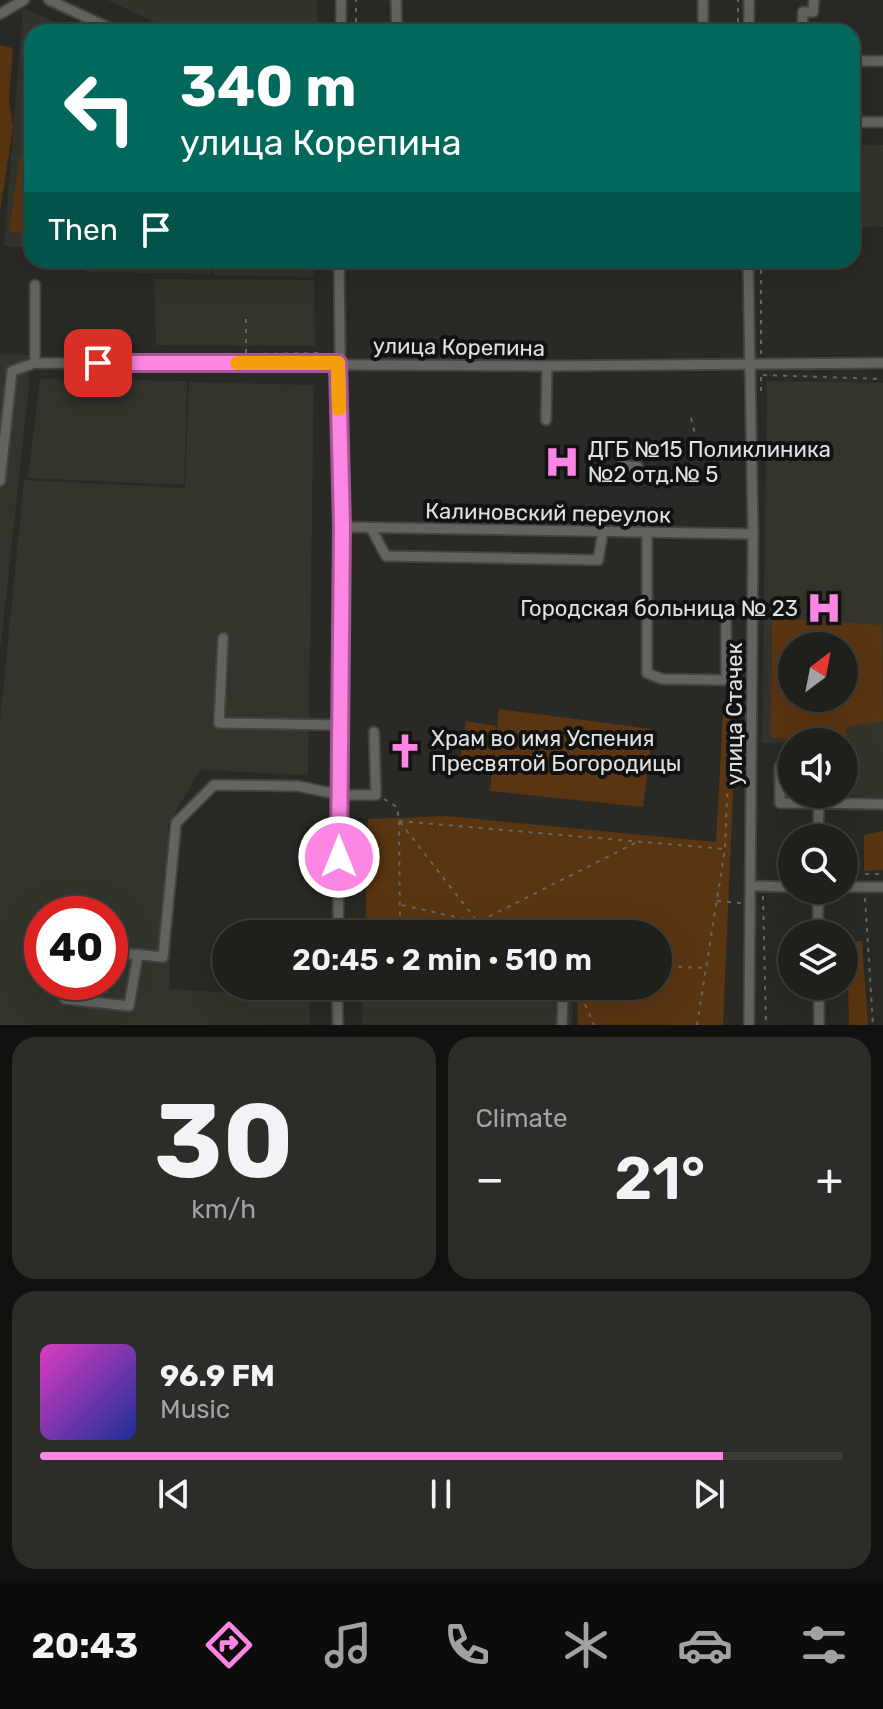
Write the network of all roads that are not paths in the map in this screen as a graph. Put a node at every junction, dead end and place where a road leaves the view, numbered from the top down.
1 (24, 0) edge
2 (49, 0) edge
3 (341, 0) edge
4 (396, 0) edge
5 (703, 0) edge
6 (749, 0) edge
7 (814, 0) edge
8 (0, 14) edge
9 (101, 24) edge
10 (341, 24) edge
11 (397, 24) edge
12 (703, 24) edge
13 (749, 24) edge
14 (802, 24) edge
15 (860, 61) edge
16 (883, 61) edge
17 (860, 122) edge
18 (883, 122) edge
19 (339, 268) edge
20 (748, 268) edge
21 (35, 285) dead end
22 (35, 363) junction
23 (338, 363) junction
24 (883, 363) edge
25 (547, 366) junction
26 (751, 370) junction
27 (546, 420) dead end
28 (623, 465) dead end
29 (638, 467) dead end
30 (0, 481) edge
31 (342, 527) junction
32 (371, 528) junction
33 (603, 532) junction
34 (647, 534) junction
35 (753, 534) junction
36 (726, 608) dead end
37 (223, 638) dead end
38 (338, 725) junction
39 (374, 732) dead end
40 (340, 795) junction
41 (858, 804) edge
42 (883, 804) edge
43 (752, 886) junction
44 (778, 887) edge
45 (858, 887) edge
46 (883, 887) edge
47 (338, 920) edge
48 (128, 953) edge
49 (138, 954) junction
50 (74, 1000) edge
51 (337, 1000) edge
52 (563, 1000) edge
53 (819, 1000) edge
54 (338, 1025) edge
55 (562, 1025) edge
56 (749, 1025) edge
57 (819, 1025) edge

1 - 8 street
2 - 9 street
3 - 10 street
4 - 11 street
5 - 12 street
6 - 13 street
7 - 14 street
15 - 16 street
17 - 18 street
19 - 23 street
20 - 26 street, улица Стачек
21 - 22 street
22 - 23 street, улица Корепина
22 - 30 street
23 - 25 street, улица Корепина
23 - 31 street
24 - 26 street, улица Корепина
25 - 26 street, улица Корепина
25 - 27 street
26 - 35 street, улица Стачек
28 - 29 street
31 - 32 street, Калиновский переулок
31 - 38 street
32 - 33 street, Калиновский переулок
32 - 33 street
33 - 34 street, Калиновский переулок
34 - 35 street, Калиновский переулок
34 - 36 street
35 - 43 street, улица Стачек
37 - 38 street
38 - 40 street
39 - 40 street
40 - 47 street
40 - 49 street
41 - 42 street
43 - 44 street
43 - 56 street, улица Стачек
45 - 46 street
48 - 49 street
49 - 50 street
51 - 54 street
52 - 55 street
53 - 57 street

